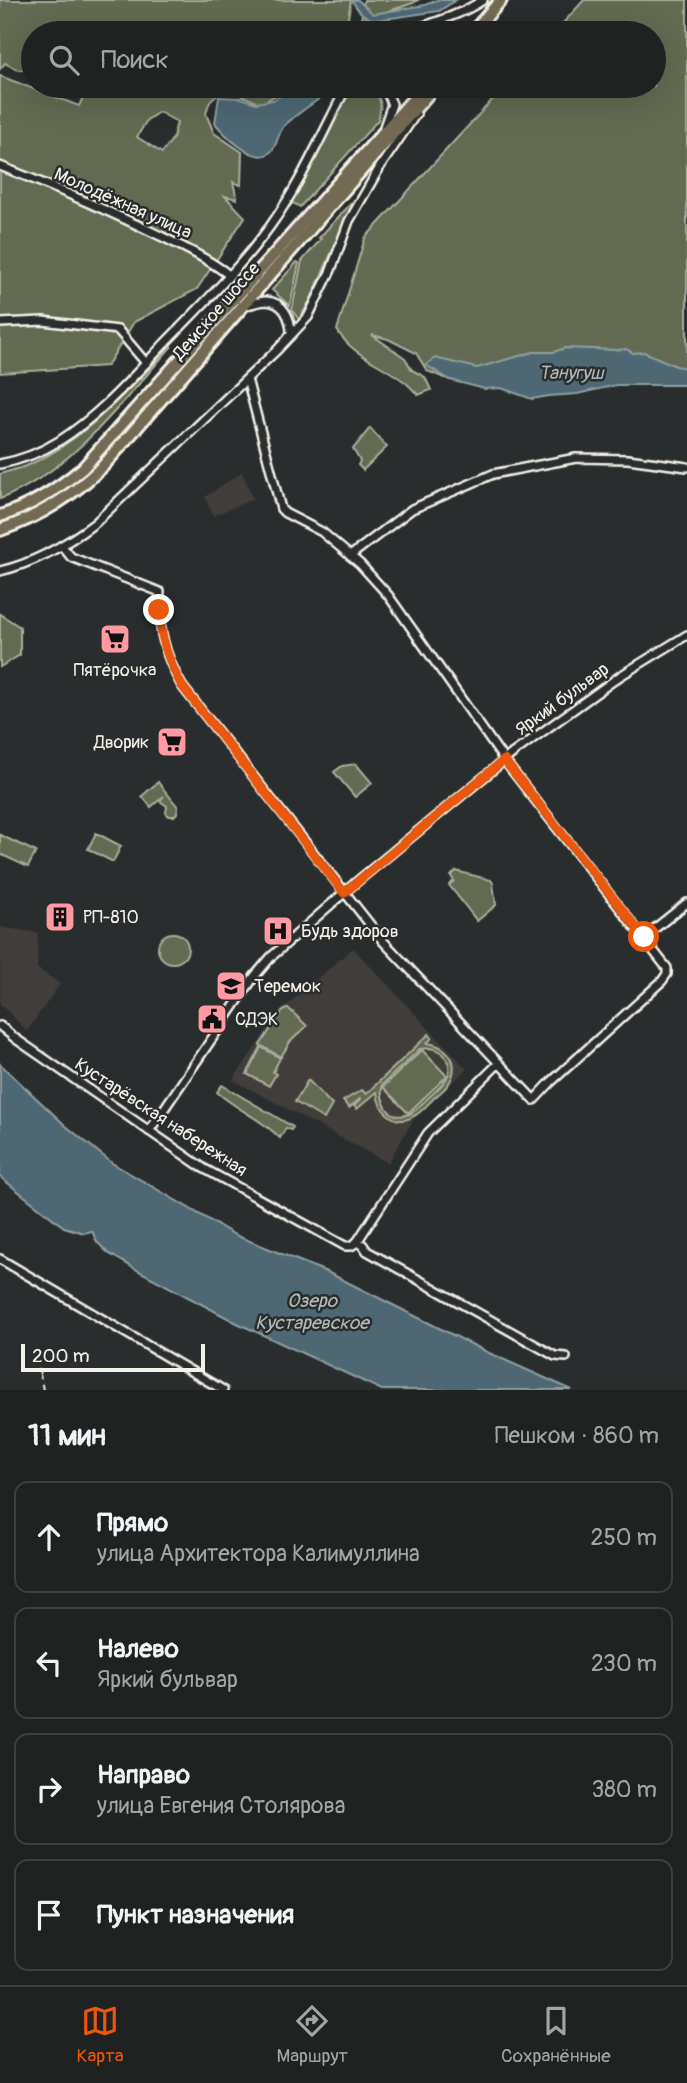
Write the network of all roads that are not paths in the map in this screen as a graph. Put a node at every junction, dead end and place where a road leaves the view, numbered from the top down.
1 (483, 0) edge
2 (501, 0) edge
3 (509, 0) edge
4 (437, 21) edge
5 (483, 21) edge
6 (491, 21) edge
7 (340, 98) edge
8 (389, 98) edge
9 (414, 98) edge
10 (425, 98) edge
11 (428, 98) edge
12 (363, 156) junction
13 (0, 166) edge
14 (229, 275) junction
15 (243, 306) junction
16 (0, 323) edge
17 (278, 349) junction
18 (146, 363) junction
19 (247, 379) junction
20 (0, 464) edge
21 (687, 467) edge
22 (0, 516) edge
23 (0, 530) edge
24 (62, 546) junction
25 (350, 556) junction
26 (0, 571) edge
27 (687, 635) edge
28 (504, 760) junction
29 (344, 893) junction
30 (687, 903) edge
31 (644, 937) junction
32 (0, 1026) edge
33 (498, 1064) junction
34 (149, 1131) junction
35 (357, 1242) junction
36 (0, 1258) edge
37 (566, 1357) dead end
38 (223, 1390) edge

1 - 4 street
2 - 5 main road
3 - 6 main road
7 - 14 street
8 - 12 street
9 - 12 main road, Демское шоссе
10 - 15 main road, Демское шоссе
11 - 17 street
12 - 22 main road, Демское шоссе
13 - 14 street, Молодёжная улица
14 - 18 street
15 - 17 street
15 - 23 main road, Демское шоссе
16 - 18 street
17 - 19 street
18 - 20 street
19 - 24 street
19 - 25 street
21 - 25 street
24 - 26 street
24 - 29 street
25 - 28 street
27 - 28 street, Яркий бульвар
28 - 29 street, Яркий бульвар
28 - 31 street
29 - 33 street
29 - 34 street, Яркий бульвар
30 - 31 street
31 - 33 street
32 - 34 street, Кустарёвская набережная
33 - 35 street
34 - 35 street, Кустарёвская набережная
35 - 37 street, Кустарёвская набережная
36 - 38 street

